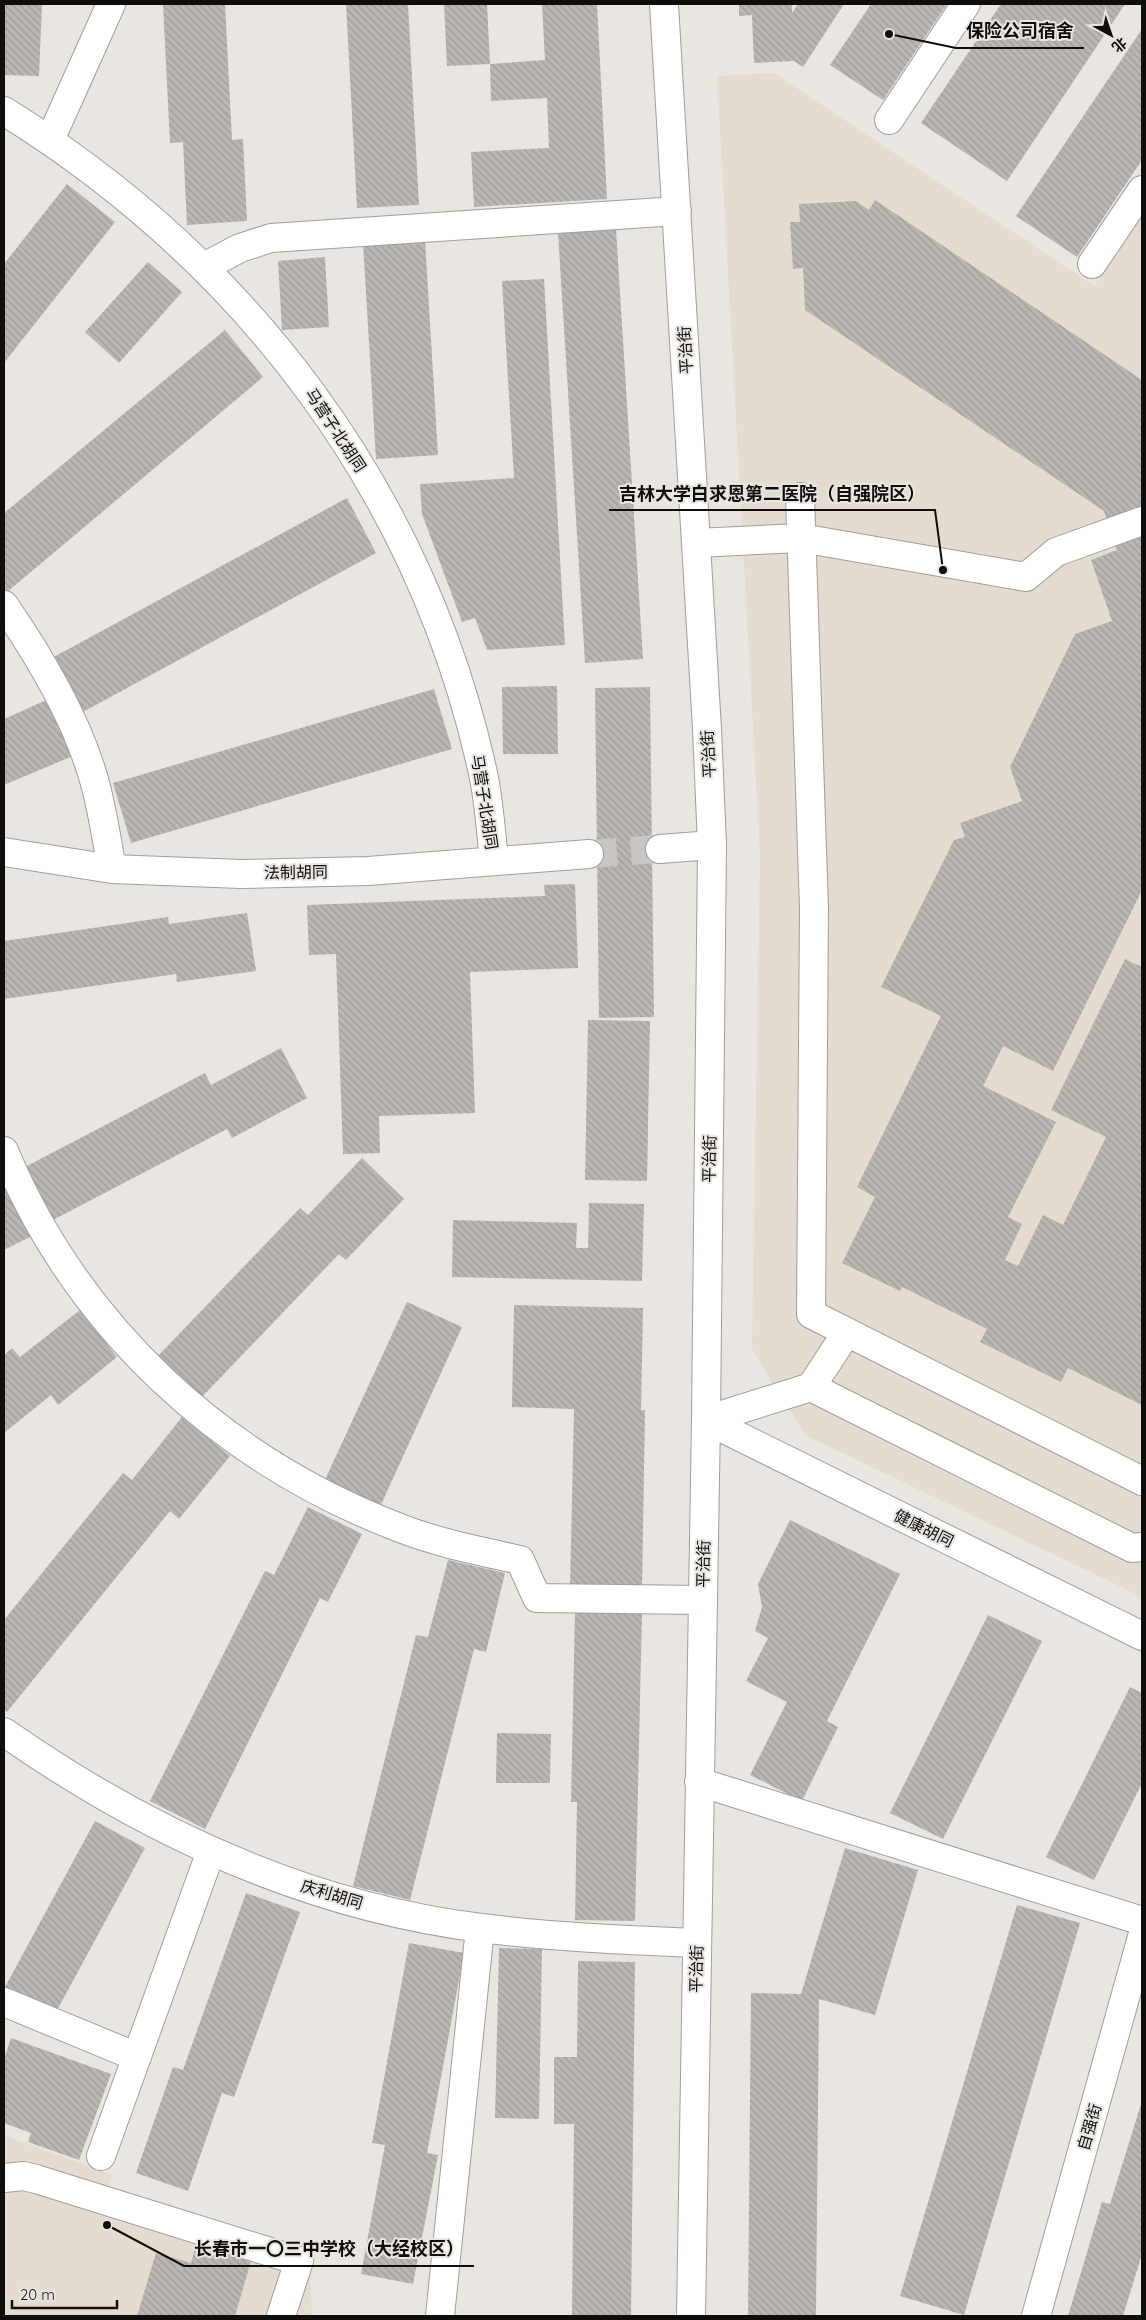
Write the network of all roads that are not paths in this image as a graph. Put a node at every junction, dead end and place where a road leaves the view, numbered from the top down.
1 (111, 4) edge
2 (664, 4) edge
3 (966, 4) edge
4 (4, 111) edge
5 (888, 120) dead end
6 (50, 140) junction
7 (1142, 190) edge
8 (676, 211) junction
9 (1092, 264) dead end
10 (204, 267) junction
11 (800, 496) dead end
12 (1142, 521) edge
13 (801, 538) junction
14 (696, 543) junction
15 (4, 605) edge
16 (712, 845) junction
17 (660, 849) tunnel mouth
18 (4, 852) edge
19 (590, 854) tunnel mouth
20 (494, 861) junction
21 (112, 869) junction
22 (4, 1151) edge
23 (847, 1332) junction
24 (811, 1387) junction
25 (706, 1420) junction
26 (1142, 1481) edge
27 (1142, 1547) edge
28 (702, 1600) junction
29 (1142, 1636) edge
30 (4, 1732) edge
31 (699, 1782) junction
32 (211, 1851) junction
33 (1142, 1921) edge
34 (480, 1928) junction
35 (1142, 1937) edge
36 (696, 1943) junction
37 (4, 2002) edge
38 (137, 2057) junction
39 (101, 2156) dead end
40 (4, 2178) edge
41 (281, 2316) edge
42 (441, 2316) edge
43 (691, 2316) edge
44 (1036, 2316) edge

1 - 6 street
2 - 8 street, 平治街
3 - 5 street
4 - 6 street, 马营子北胡同
6 - 10 street, 马营子北胡同
7 - 9 street
8 - 10 street
8 - 14 street, 平治街
10 - 20 street, 马营子北胡同
11 - 13 street
12 - 13 street
13 - 14 street
13 - 23 street
14 - 16 street, 平治街
15 - 21 street
16 - 17 street
16 - 25 street, 平治街
18 - 21 street, 法制胡同
19 - 20 street, 法制胡同
20 - 21 street, 法制胡同
22 - 28 street
23 - 24 street
23 - 26 street
24 - 25 street
24 - 27 street
25 - 28 street, 平治街
25 - 29 street, 健康胡同
28 - 31 street, 平治街
30 - 32 street, 庆利胡同
31 - 33 street
31 - 36 street, 平治街
32 - 34 street, 庆利胡同
32 - 38 street
34 - 36 street, 庆利胡同
34 - 42 street
35 - 44 street, 自强街
36 - 43 street, 平治街
37 - 38 street
38 - 39 street
40 - 41 street

